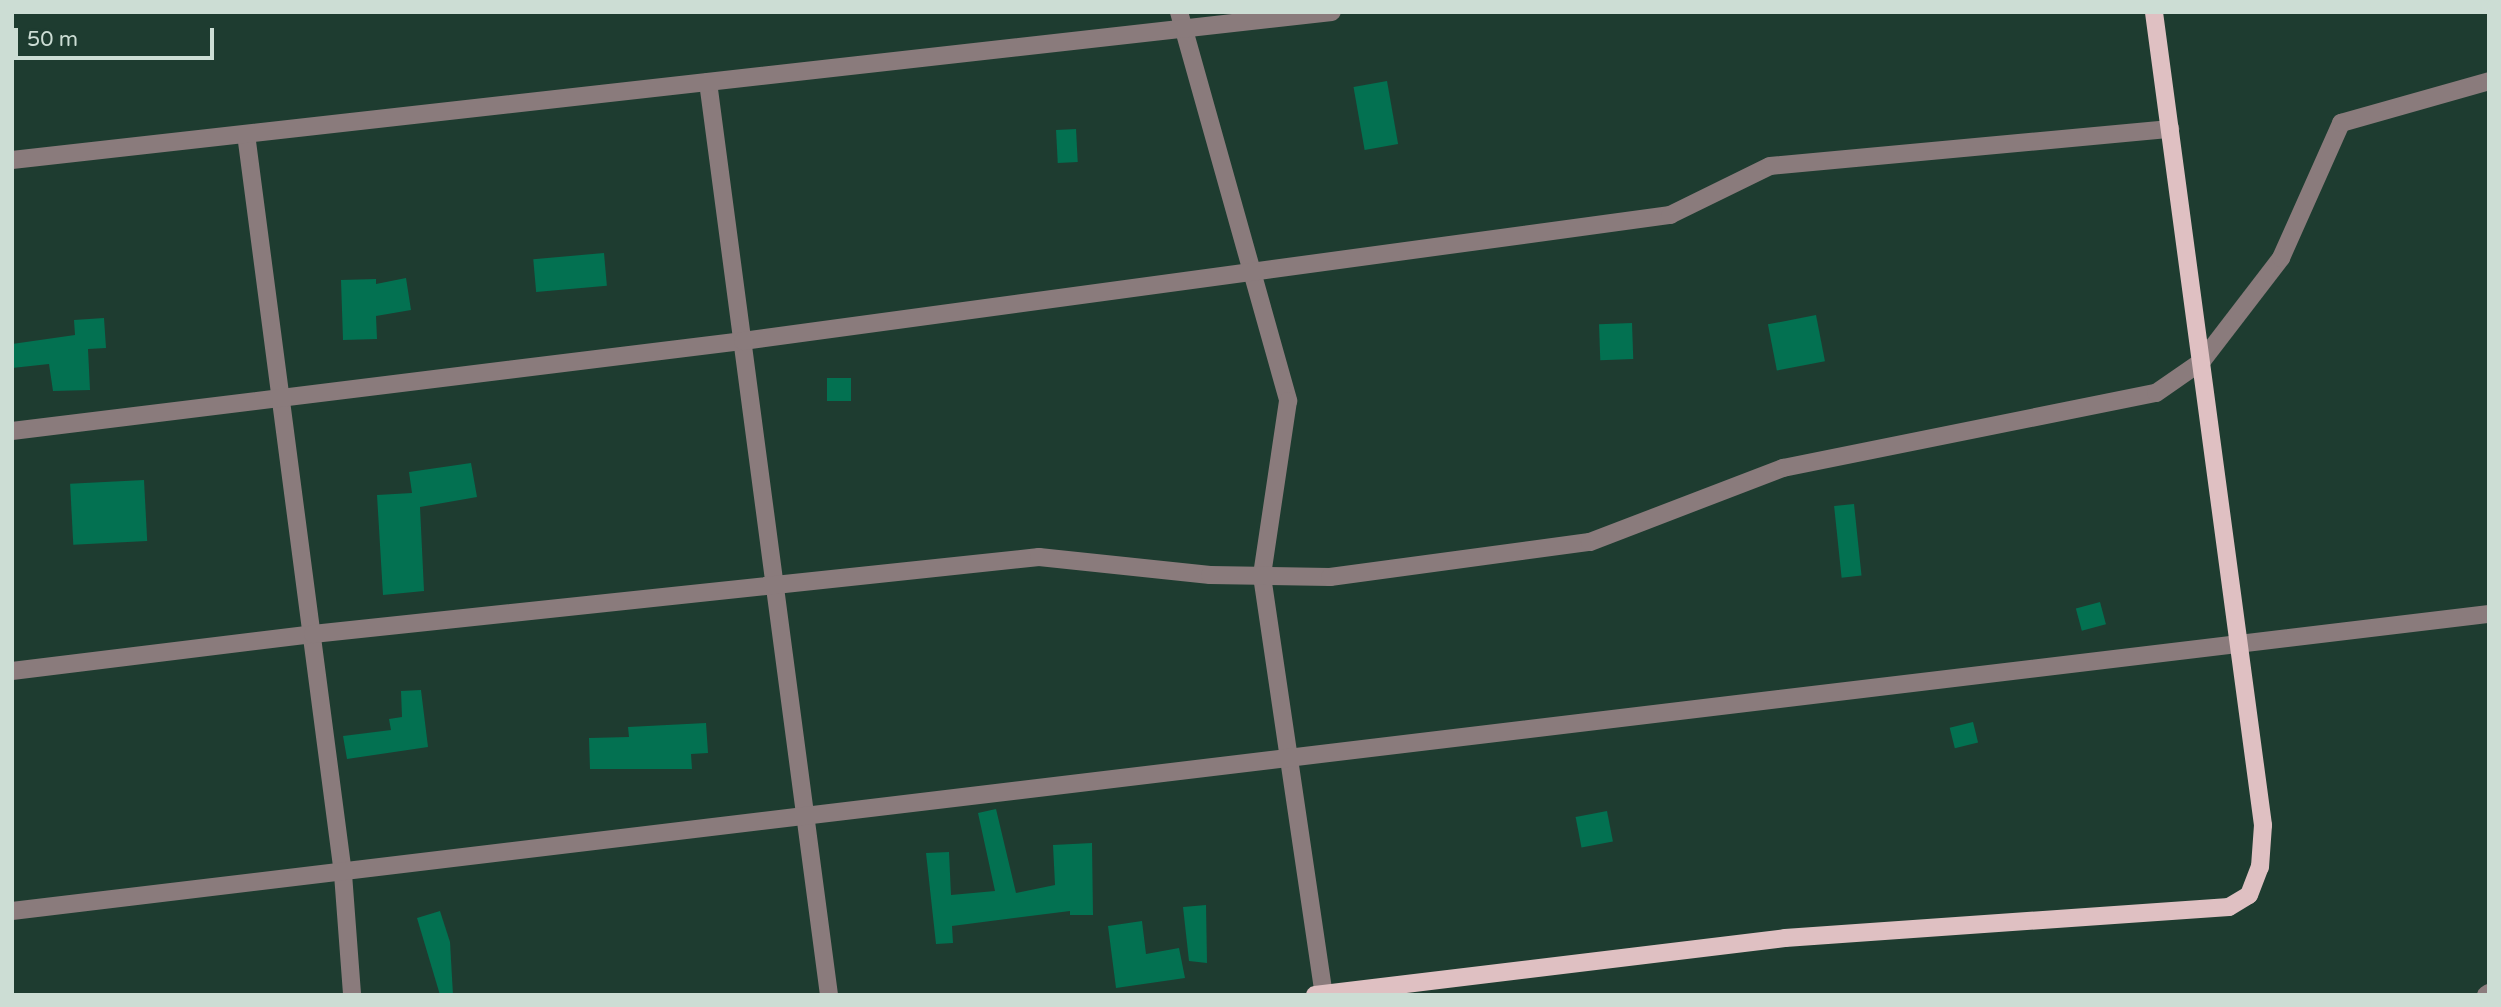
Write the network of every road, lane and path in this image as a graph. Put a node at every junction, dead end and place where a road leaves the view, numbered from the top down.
1 (1332, 12) edge
2 (2154, 12) edge
3 (1180, 21) edge
4 (2489, 81) edge
5 (708, 82) junction
6 (2170, 129) junction
7 (246, 134) junction
8 (12, 160) edge
9 (1251, 272) junction
10 (743, 341) junction
11 (2202, 361) junction
12 (281, 399) junction
13 (12, 431) edge
14 (1262, 576) junction
15 (777, 584) junction
16 (2489, 614) edge
17 (313, 634) junction
18 (2239, 643) junction
19 (12, 671) edge
20 (1289, 759) junction
21 (807, 818) junction
22 (343, 874) junction
23 (12, 911) edge
24 (1321, 994) edge
25 (352, 995) edge
26 (829, 995) edge

1 - 3 street
2 - 6 main road
3 - 5 street
3 - 9 street
4 - 11 street
5 - 7 street
5 - 10 street
6 - 9 street
6 - 11 main road
7 - 8 street
7 - 12 street
9 - 10 street
9 - 14 street
10 - 12 street
10 - 15 street
11 - 14 street
11 - 18 main road
12 - 13 street
12 - 17 street
14 - 15 street
14 - 20 street
15 - 17 street
15 - 21 street
16 - 18 street
17 - 19 street
17 - 22 street
18 - 20 street
18 - 24 main road
20 - 21 street
20 - 24 street
21 - 22 street
21 - 26 street
22 - 23 street
22 - 25 street

